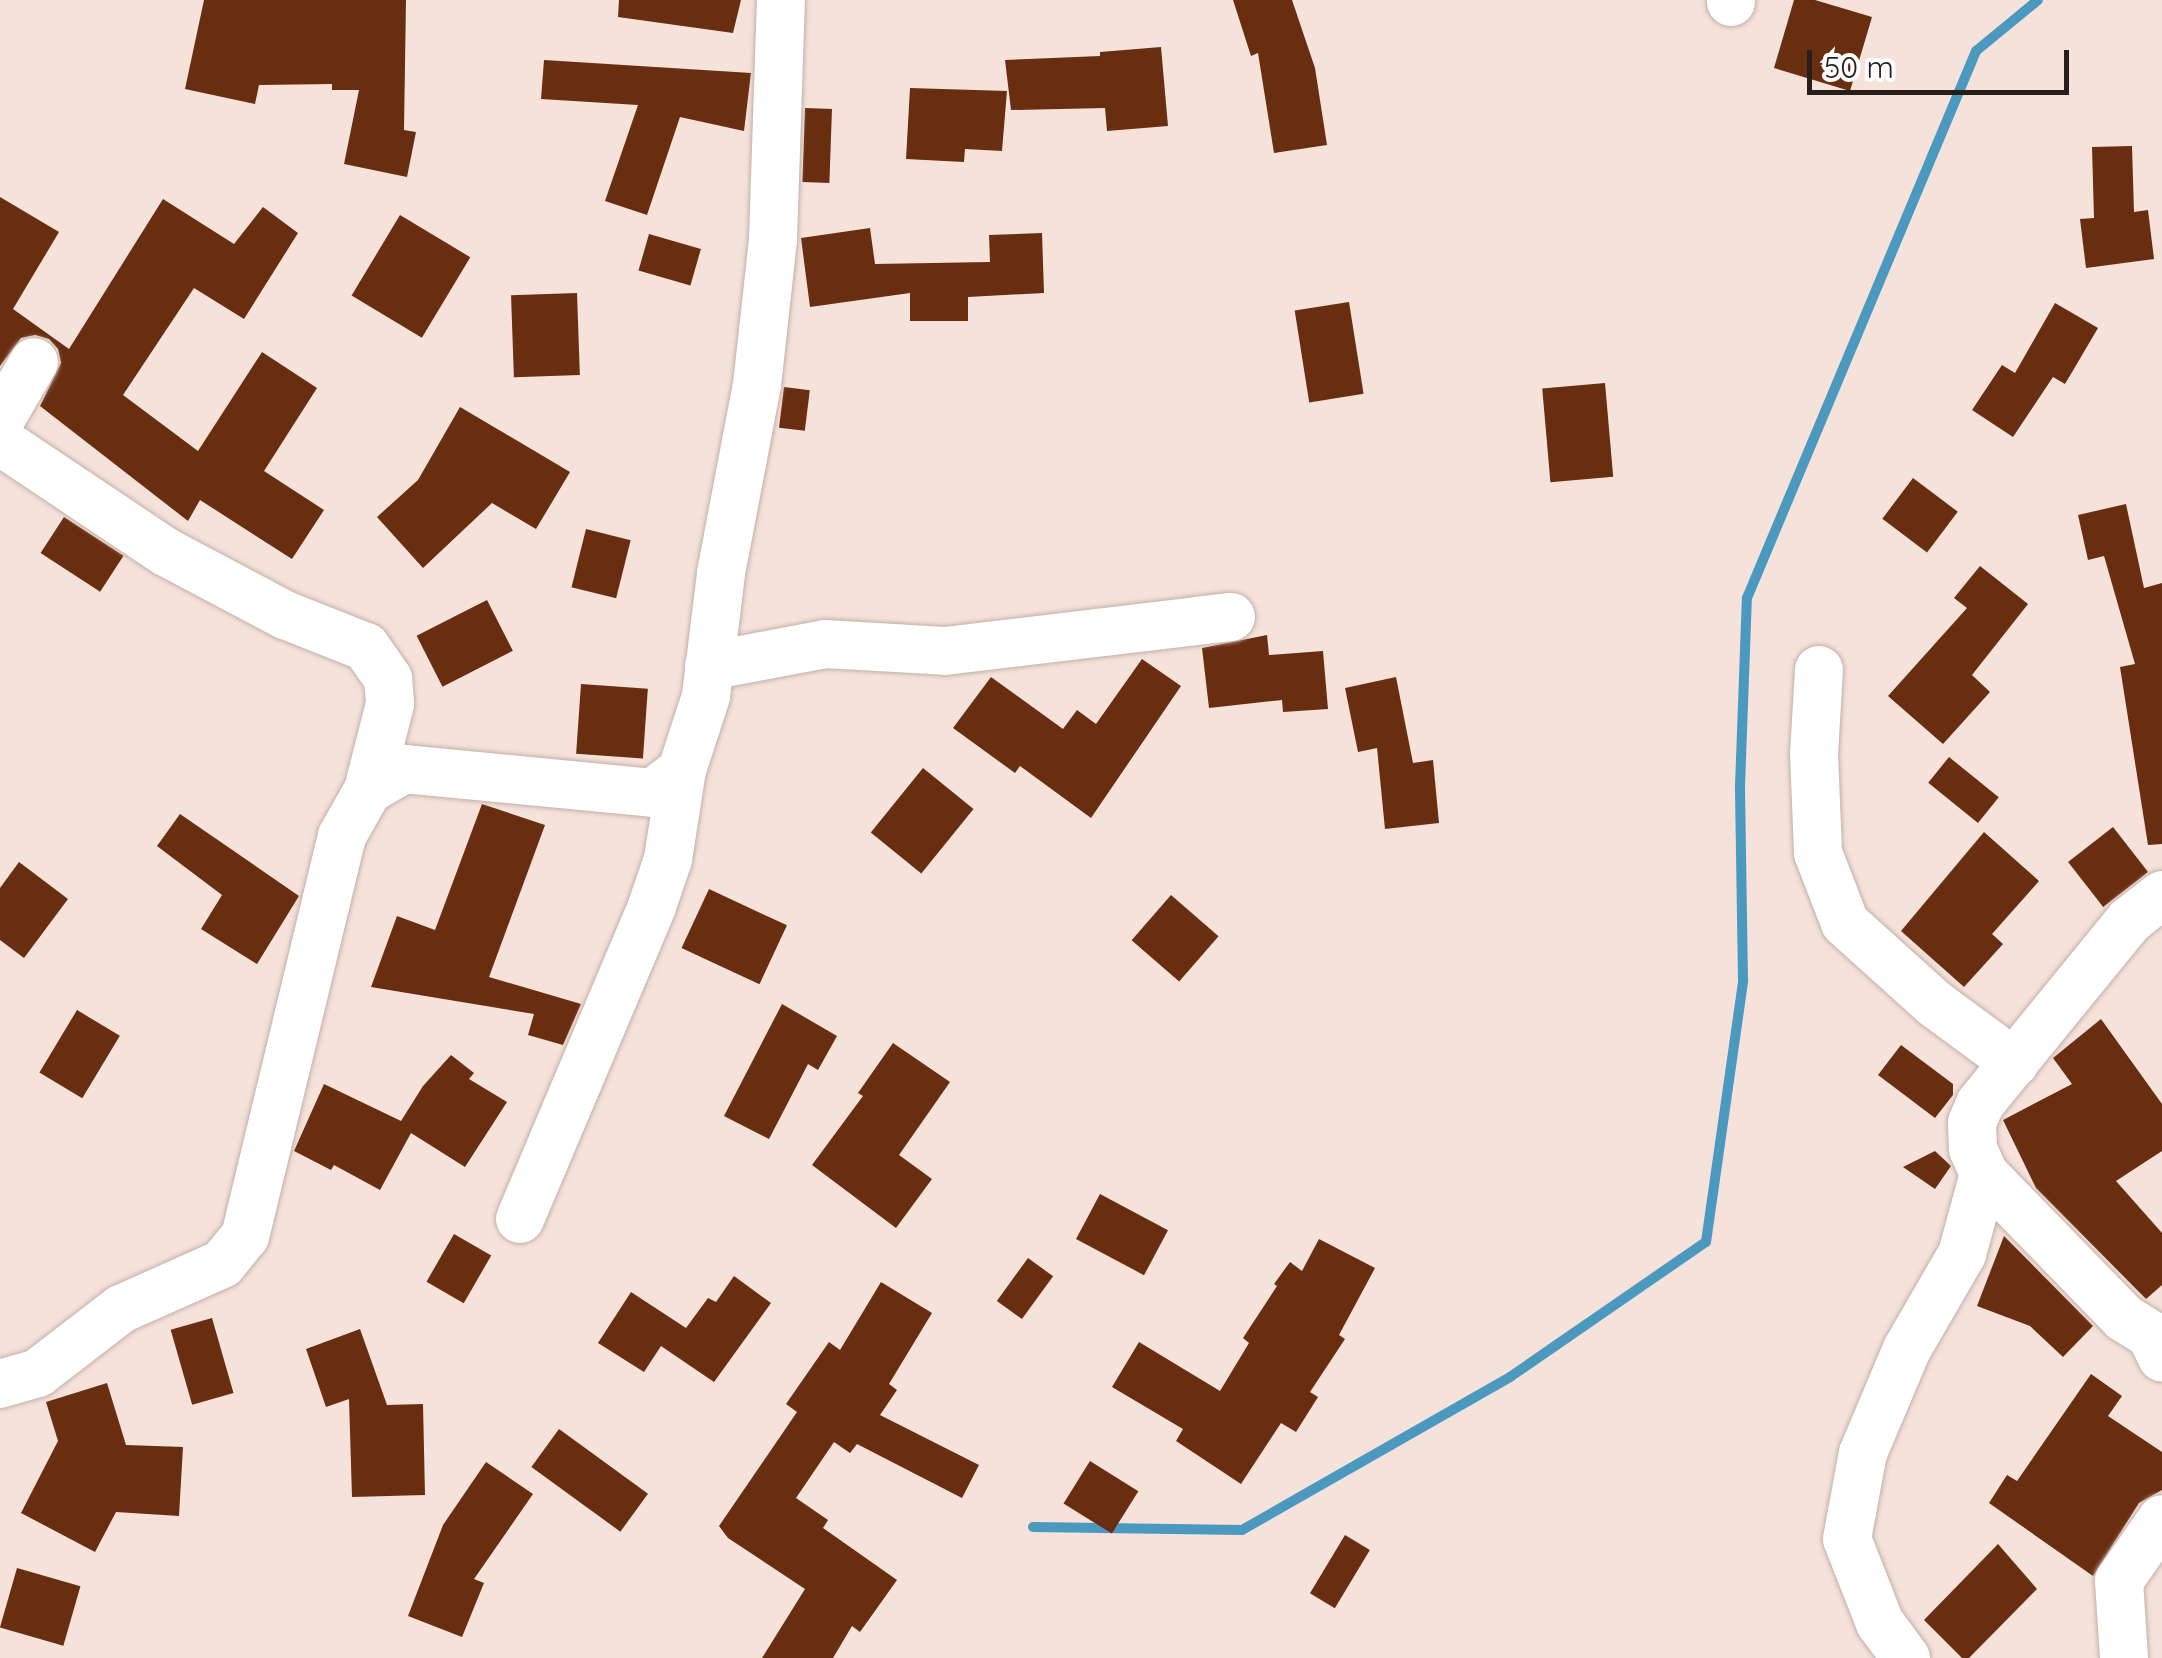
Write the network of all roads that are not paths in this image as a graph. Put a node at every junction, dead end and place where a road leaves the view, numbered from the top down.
1 (781, 0) edge
2 (34, 362) dead end
3 (0, 420) edge
4 (0, 441) edge
5 (1231, 616) dead end
6 (709, 666) junction
7 (1820, 670) dead end
8 (682, 770) junction
9 (368, 790) junction
10 (2162, 895) edge
11 (2015, 1062) junction
12 (1984, 1174) junction
13 (520, 1218) dead end
14 (2162, 1358) edge
15 (0, 1384) edge
16 (2162, 1520) edge
17 (1906, 1658) edge
18 (2124, 1658) edge

1 - 6 street
2 - 3 street
4 - 9 street
5 - 6 street
6 - 8 street
7 - 11 street
8 - 9 street
8 - 13 street
9 - 15 street
10 - 11 street
11 - 12 street
12 - 14 street
12 - 17 street
16 - 18 street

